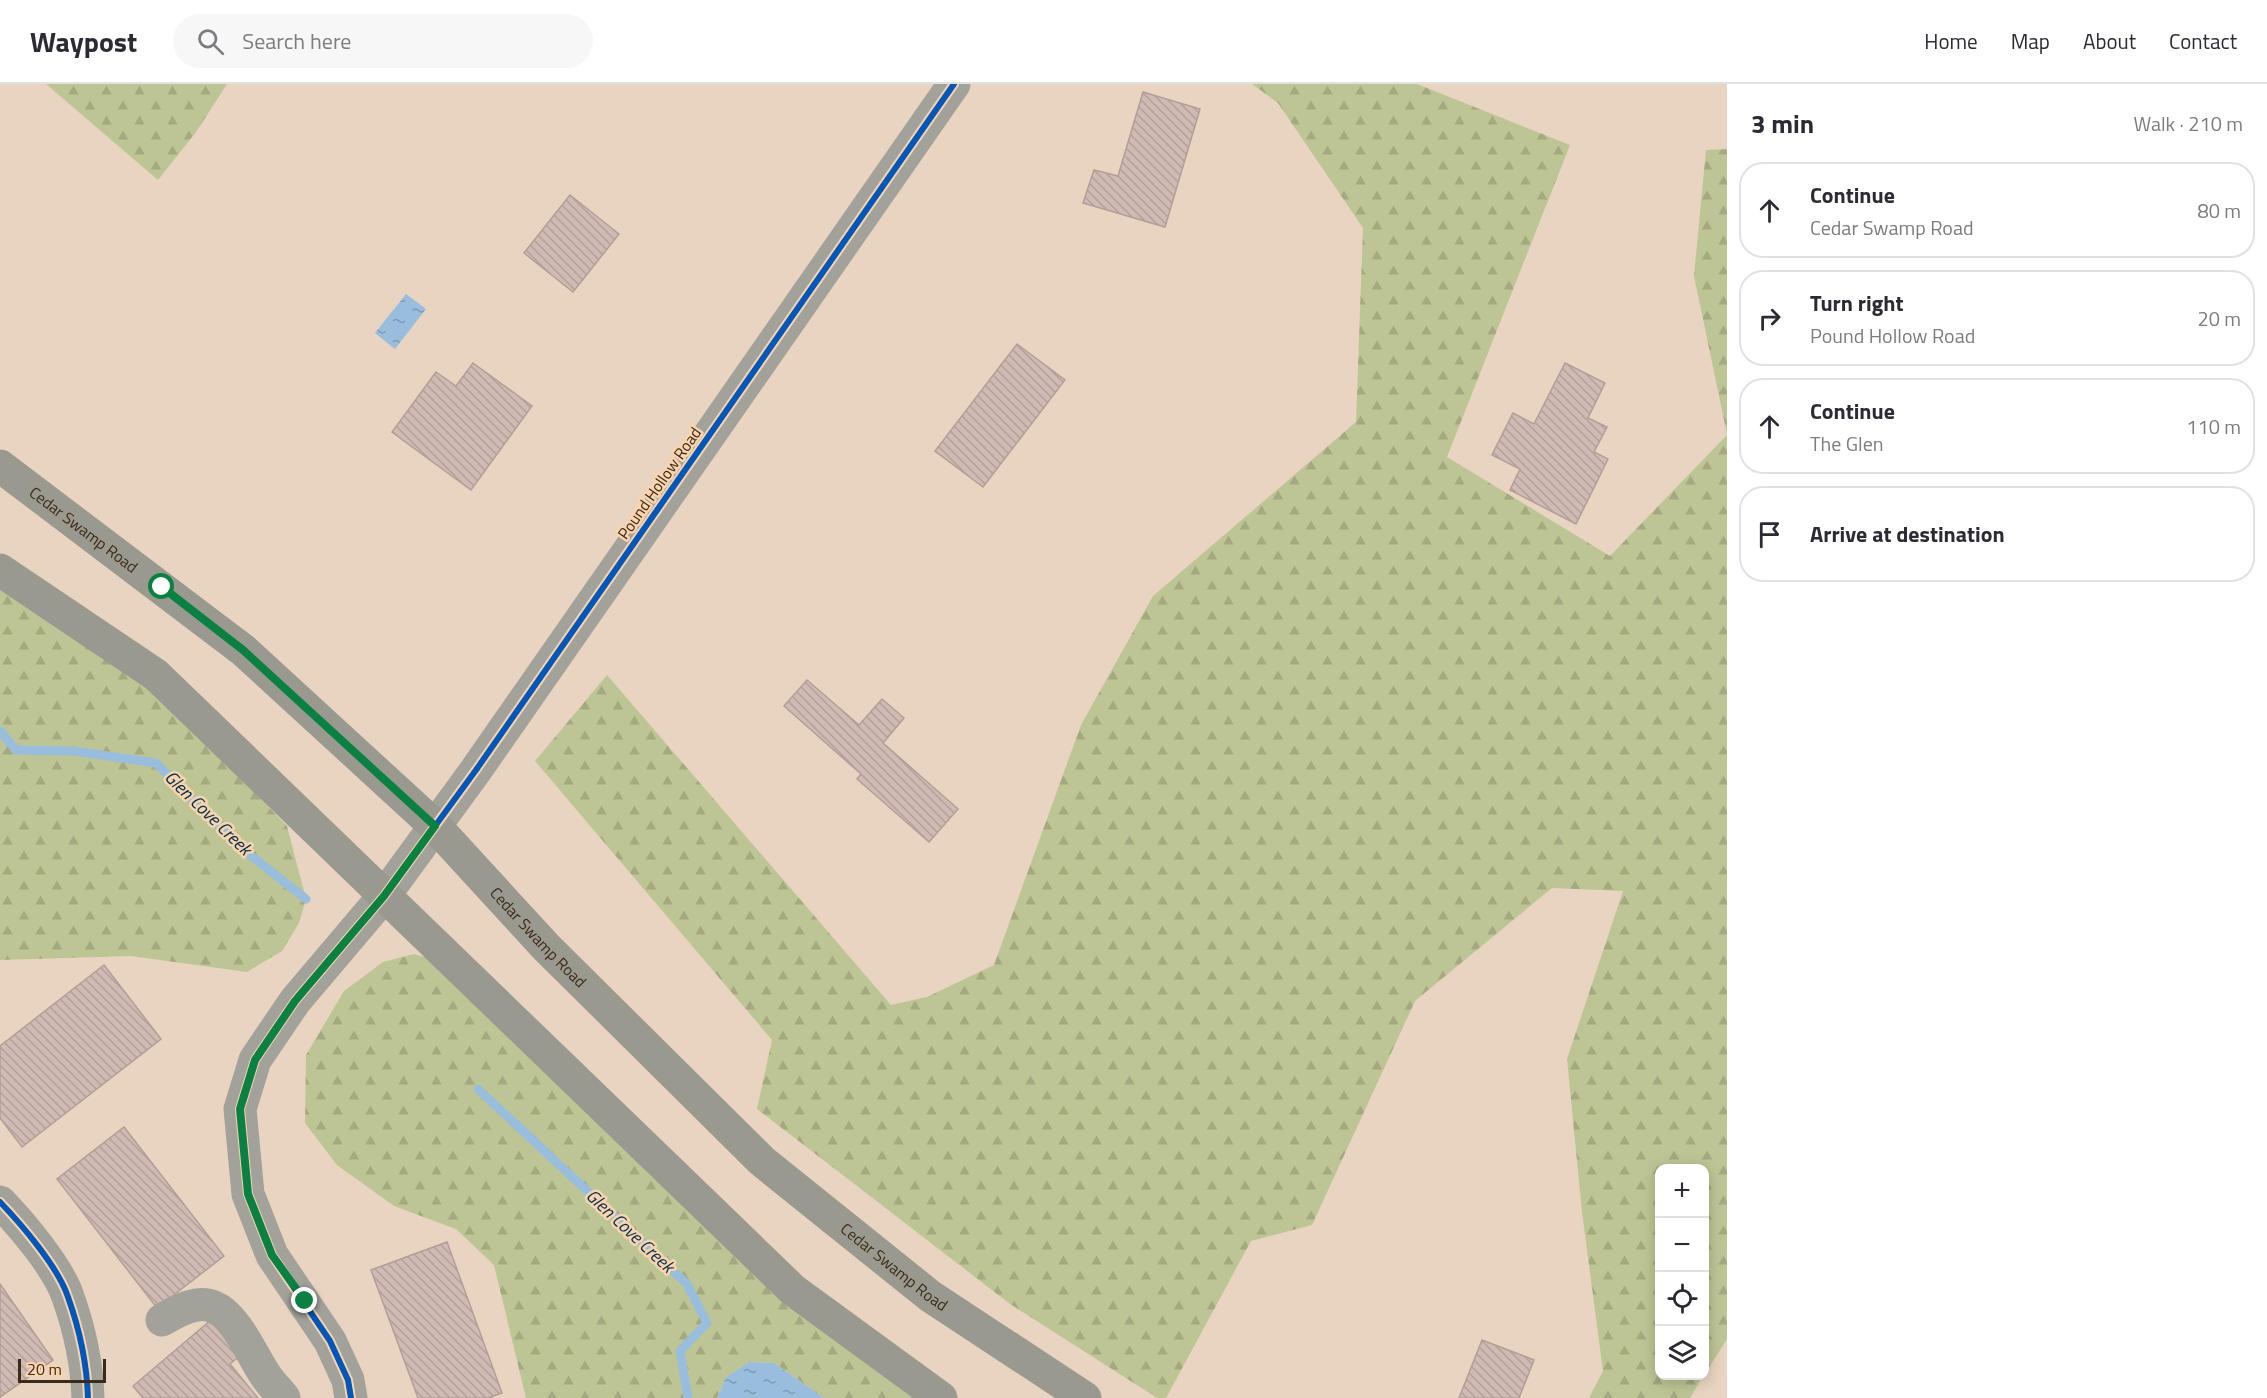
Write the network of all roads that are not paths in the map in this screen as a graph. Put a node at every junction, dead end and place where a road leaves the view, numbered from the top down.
1 (954, 84) edge
2 (0, 466) edge
3 (0, 570) edge
4 (435, 826) junction
5 (384, 896) junction
6 (0, 1202) edge
7 (162, 1320) dead end
8 (88, 1398) edge
9 (284, 1398) edge
10 (351, 1398) edge
11 (941, 1398) edge
12 (1085, 1398) edge

1 - 4 street, Pound Hollow Road
2 - 4 main road, Cedar Swamp Road
3 - 5 main road
4 - 5 street, Pound Hollow Road
4 - 12 main road, Cedar Swamp Road
5 - 10 street, Pound Hollow Road
5 - 11 main road
6 - 8 street
7 - 9 street

